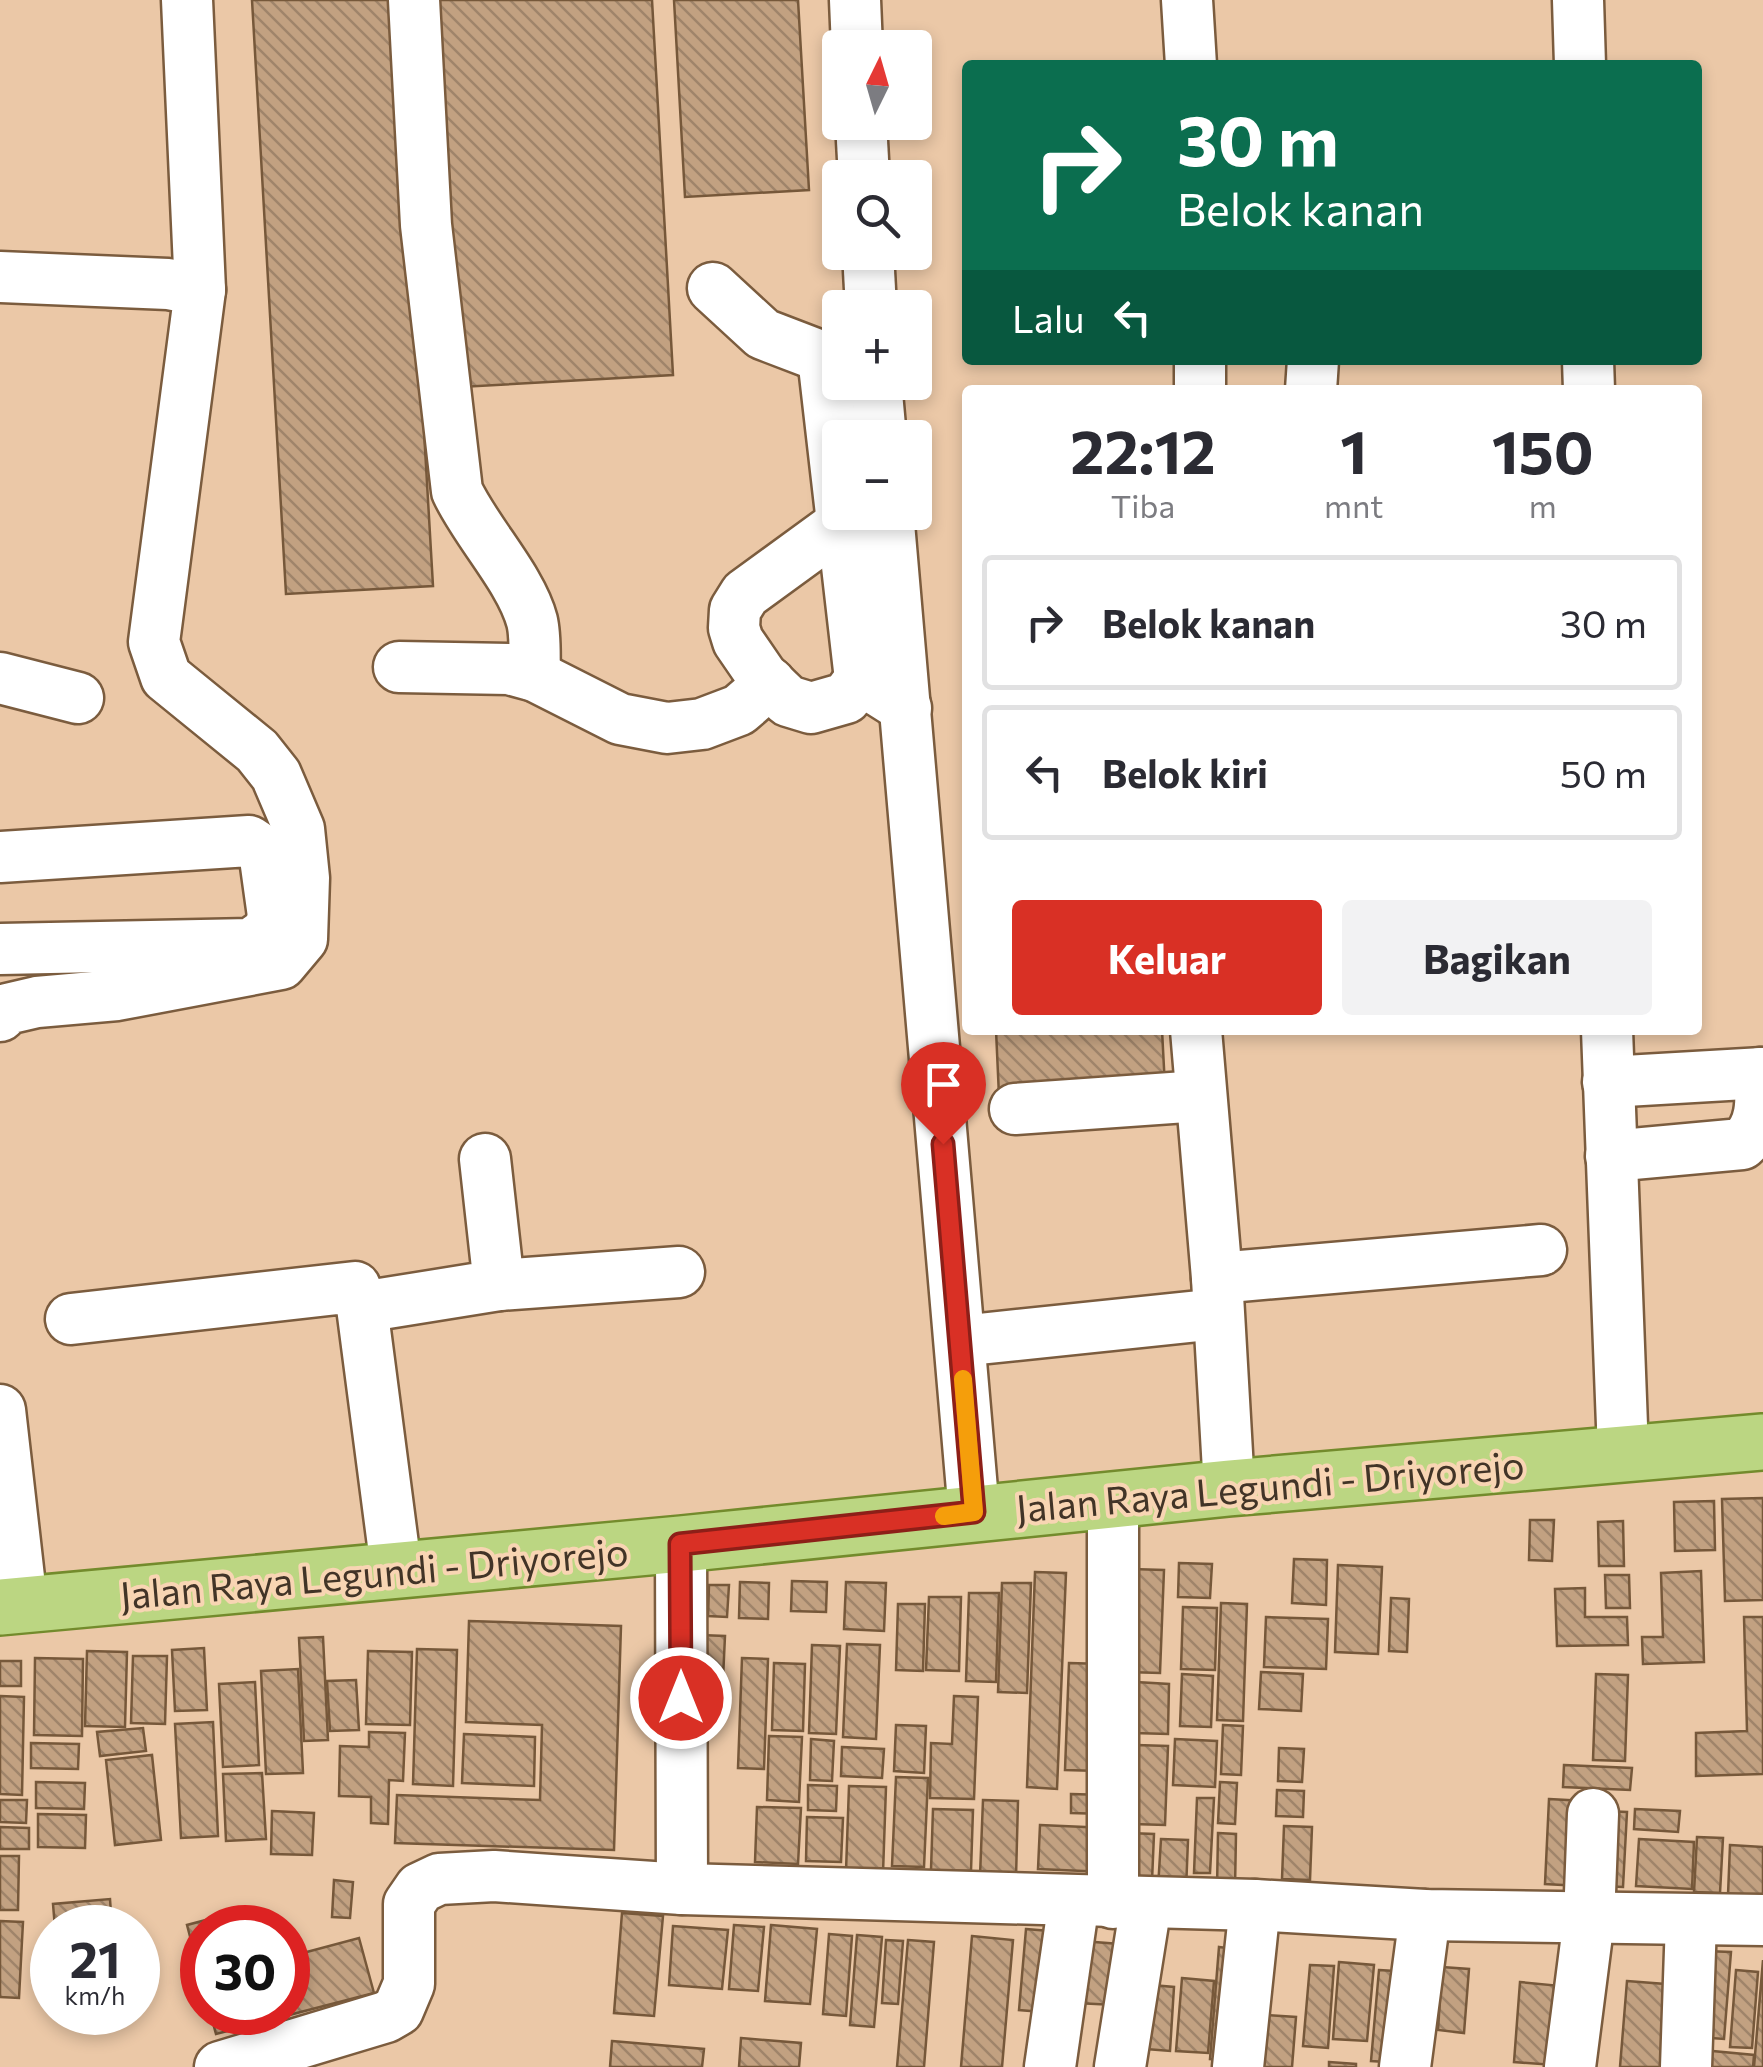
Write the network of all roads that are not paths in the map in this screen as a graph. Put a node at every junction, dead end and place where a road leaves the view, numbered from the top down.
1 (187, 0) edge
2 (414, 0) edge
3 (855, 0) edge
4 (1187, 0) edge
5 (1578, 0) edge
6 (856, 30) edge
7 (1191, 60) edge
8 (1580, 60) edge
9 (0, 277) edge
10 (713, 288) dead end
11 (200, 290) junction
12 (822, 354) edge
13 (846, 530) edge
14 (865, 530) edge
15 (868, 530) edge
16 (399, 667) dead end
17 (535, 676) junction
18 (0, 678) edge
19 (860, 679) junction
20 (770, 683) junction
21 (78, 698) dead end
22 (906, 708) junction
23 (0, 857) edge
24 (0, 949) edge
25 (0, 1016) edge
26 (1196, 1035) edge
27 (1607, 1035) edge
28 (1761, 1073) edge
29 (1608, 1082) junction
30 (1200, 1096) junction
31 (1015, 1108) dead end
32 (1611, 1156) junction
33 (485, 1159) dead end
34 (1541, 1250) dead end
35 (679, 1272) dead end
36 (500, 1285) junction
37 (1217, 1296) junction
38 (362, 1308) junction
39 (71, 1319) dead end
40 (960, 1341) junction
41 (0, 1410) edge
42 (1763, 1442) edge
43 (1623, 1452) junction
44 (1229, 1488) junction
45 (1113, 1500) junction
46 (974, 1512) junction
47 (680, 1544) junction
48 (396, 1568) junction
49 (11, 1606) edge
50 (1594, 1814) dead end
51 (682, 1889) junction
52 (1111, 1903) junction
53 (1255, 1905) junction
54 (1425, 1915) junction
55 (1589, 1918) junction
56 (1763, 1920) edge
57 (1691, 1921) junction
58 (220, 2067) edge
59 (1050, 2067) edge
60 (1120, 2067) edge
61 (1238, 2067) edge
62 (1405, 2067) edge
63 (1570, 2067) edge
64 (1686, 2067) edge

1 - 11 street
2 - 17 street
3 - 6 street
4 - 7 street
5 - 8 street
9 - 11 street
10 - 12 street
11 - 25 street
13 - 20 street
14 - 19 street
15 - 22 street
16 - 17 street
17 - 20 street
18 - 21 street
19 - 20 street
19 - 22 street
22 - 40 street
23 - 24 street
26 - 30 street
27 - 29 street
28 - 29 street
28 - 32 street
29 - 32 street
30 - 31 street
30 - 37 street
32 - 43 street
33 - 36 street
34 - 37 street
35 - 36 street
36 - 38 street
37 - 40 street
37 - 44 street
38 - 39 street
38 - 48 street
40 - 46 street
41 - 49 street
42 - 43 main road, Jalan Raya Legundi - Driyorejo
43 - 44 main road, Jalan Raya Legundi - Driyorejo
44 - 45 main road, Jalan Raya Legundi - Driyorejo
45 - 46 main road, Jalan Raya Legundi - Driyorejo
45 - 52 street
46 - 47 main road, Jalan Raya Legundi - Driyorejo
47 - 48 main road, Jalan Raya Legundi - Driyorejo
47 - 51 street
48 - 49 main road, Jalan Raya Legundi - Driyorejo
50 - 55 street
51 - 52 street
51 - 58 street
52 - 53 street
52 - 59 street
52 - 60 street
53 - 54 street
53 - 61 street
54 - 55 street
54 - 62 street
55 - 57 street
55 - 63 street
56 - 57 street
57 - 64 street

